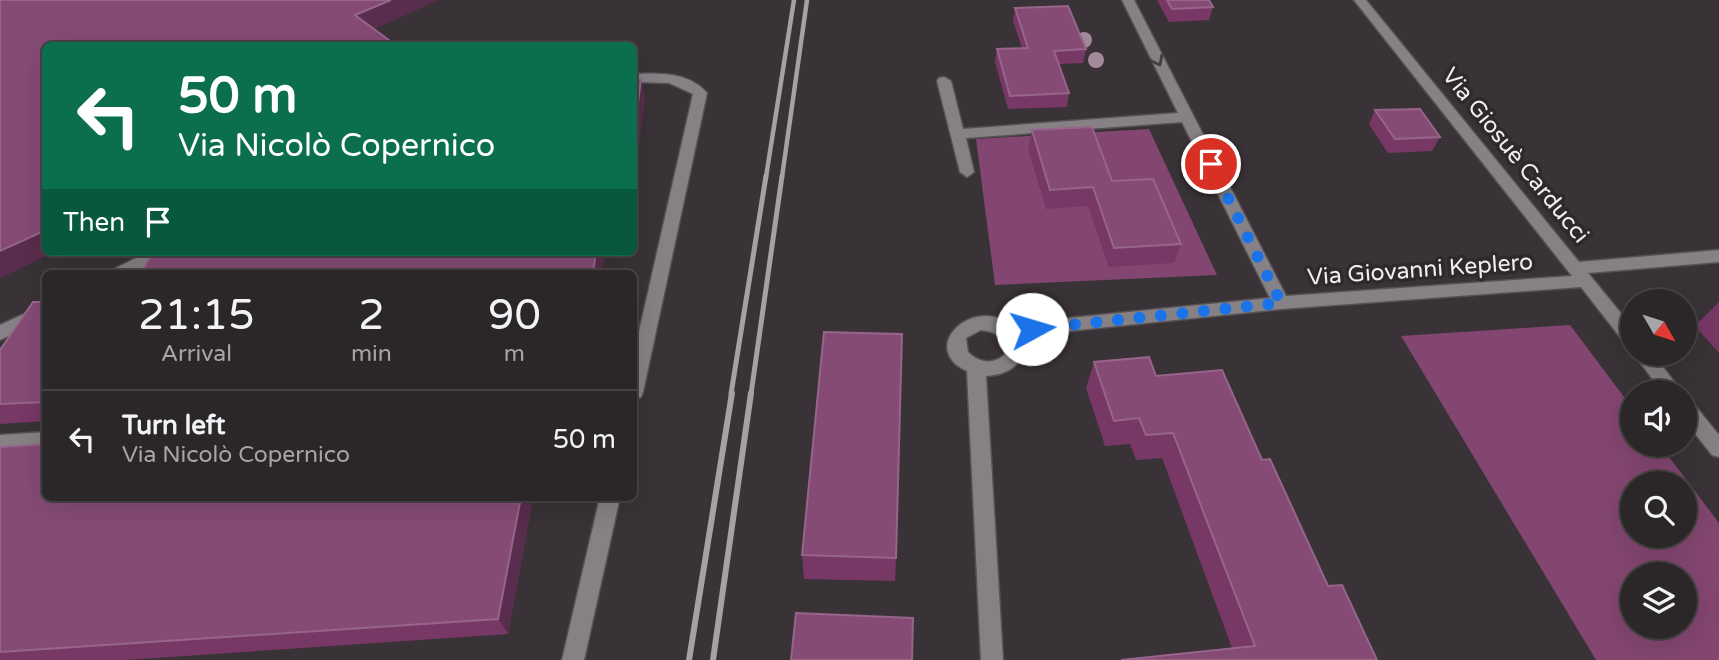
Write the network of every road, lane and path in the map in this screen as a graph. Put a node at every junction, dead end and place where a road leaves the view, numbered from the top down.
1 (1128, 0) edge
2 (1360, 0) edge
3 (637, 78) edge
4 (944, 81) dead end
5 (1187, 117) junction
6 (957, 134) junction
7 (967, 173) dead end
8 (154, 256) edge
9 (1719, 256) edge
10 (126, 270) edge
11 (1579, 274) junction
12 (1281, 303) junction
13 (42, 312) edge
14 (1620, 325) edge
15 (1008, 331) junction
16 (0, 333) edge
17 (1652, 366) edge
18 (976, 368) junction
19 (637, 379) edge
20 (1664, 380) edge
21 (1697, 422) edge
22 (42, 440) edge
23 (0, 443) edge
24 (1719, 449) edge
25 (609, 501) edge
26 (573, 660) edge
27 (992, 660) edge

1 -> 5 street
2 - 11 street, Via Giosuè Carducci
3 - 19 street
4 - 6 street
5 - 6 street
5 - 12 street
6 - 7 street
8 - 10 street
9 - 11 street, Via Giovanni Keplero
11 - 12 street, Via Giovanni Keplero
11 - 14 street, Via Giosuè Carducci
12 - 15 street, Via Giovanni Keplero
13 - 16 street
15 - 18 street
15 - 18 street, Via Giovanni Keplero
17 - 20 street
18 - 27 street
21 - 24 street
22 - 23 street
25 - 26 street

